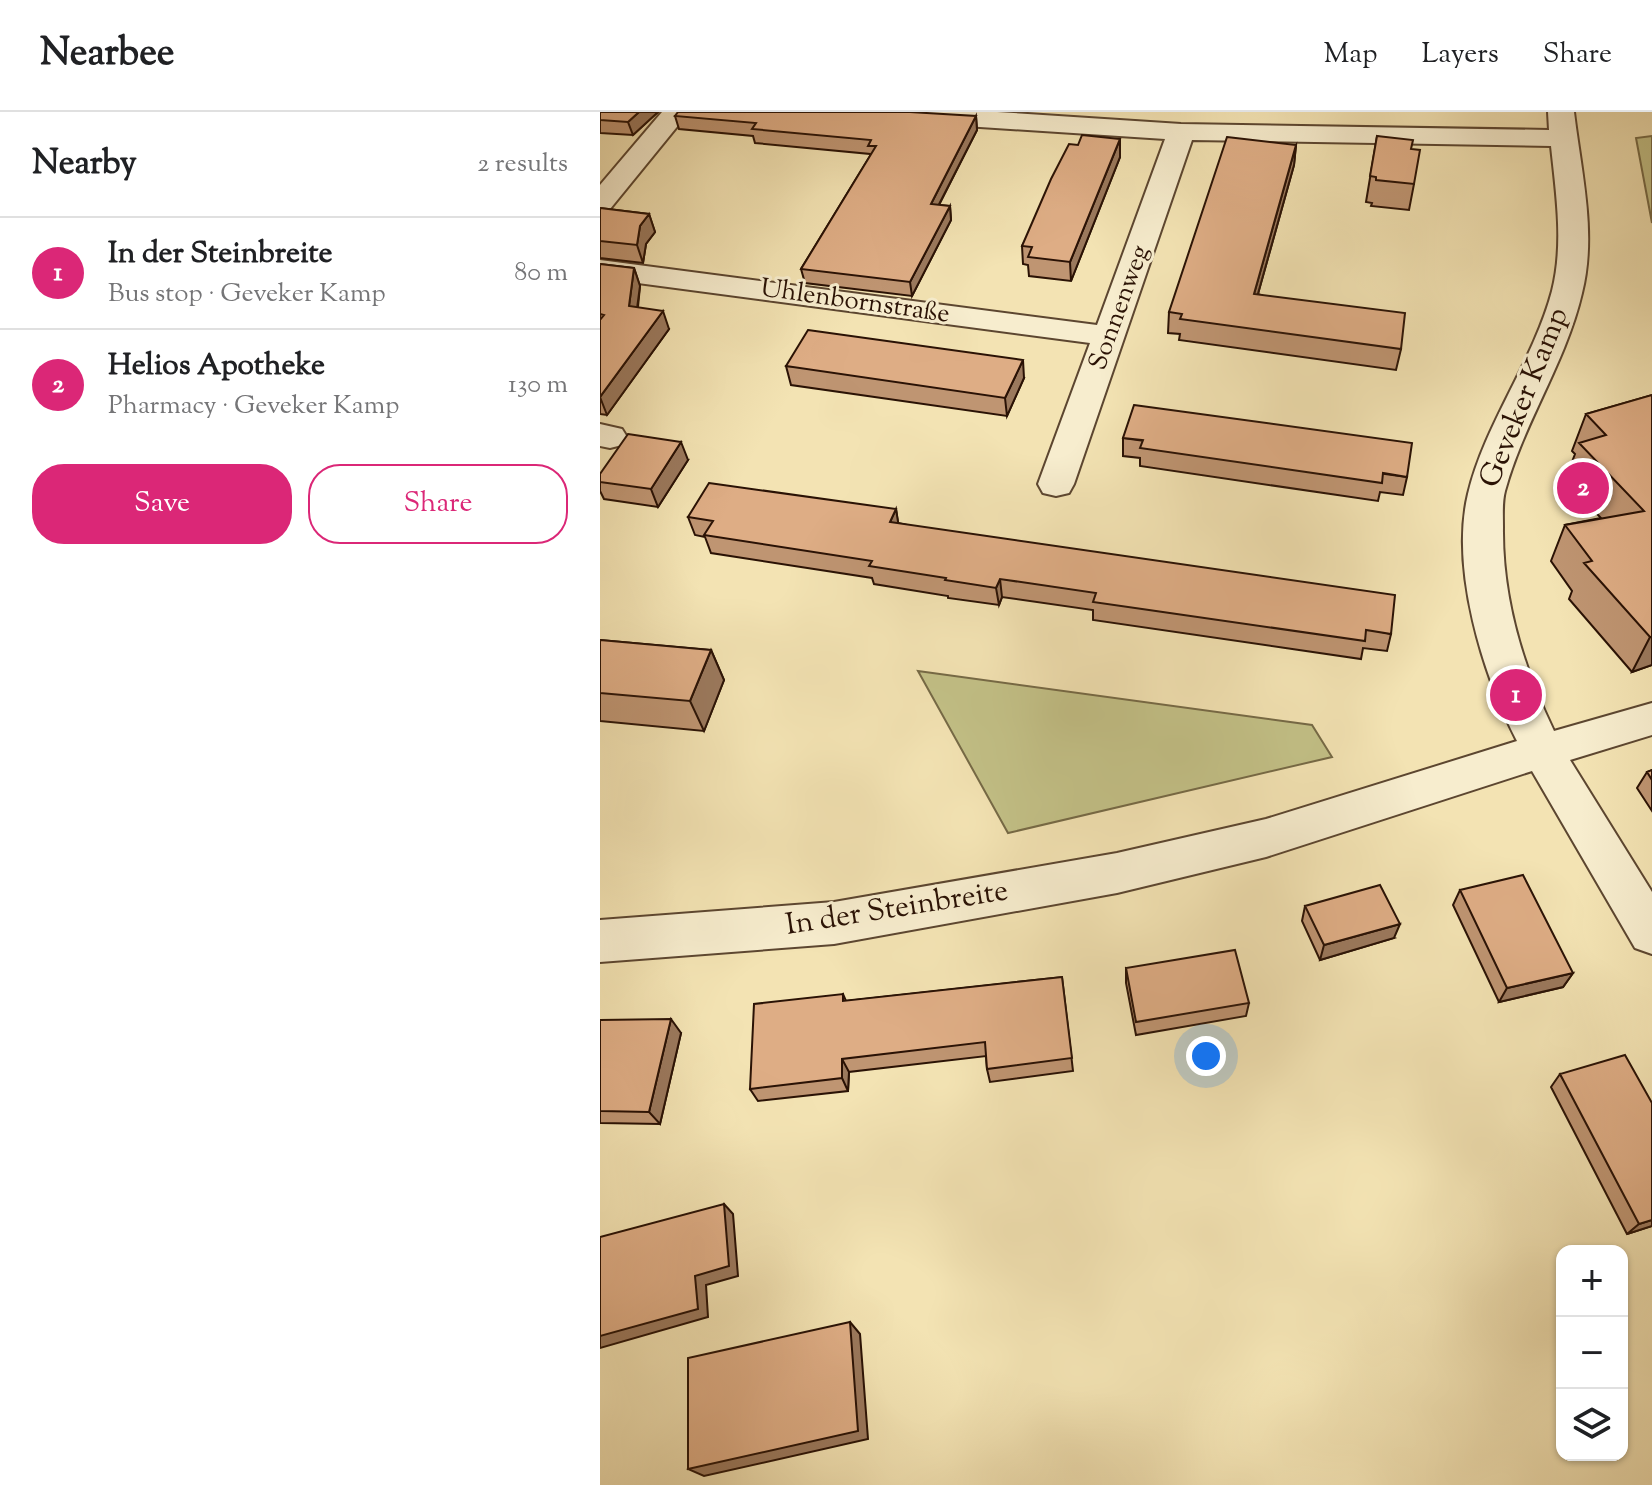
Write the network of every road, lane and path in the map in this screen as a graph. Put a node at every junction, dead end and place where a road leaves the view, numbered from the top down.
1 (676, 112) edge
2 (873, 112) edge
3 (992, 117) edge
4 (1562, 125) edge
5 (1181, 132) junction
6 (600, 203) edge
7 (600, 269) edge
8 (1110, 336) junction
9 (1056, 484) dead end
10 (1652, 719) edge
11 (1544, 752) junction
12 (1652, 933) edge
13 (600, 941) edge

1 - 6 street
2 - 3 street
3 - 5 street
4 - 5 street
4 - 11 street, Geveker Kamp
5 - 8 street, Sonnenweg
7 - 8 street, Uhlenbornstraße
8 - 9 street, Sonnenweg
10 - 11 street, In der Steinbreite
11 - 12 street, Geveker Kamp
11 - 13 street, In der Steinbreite

